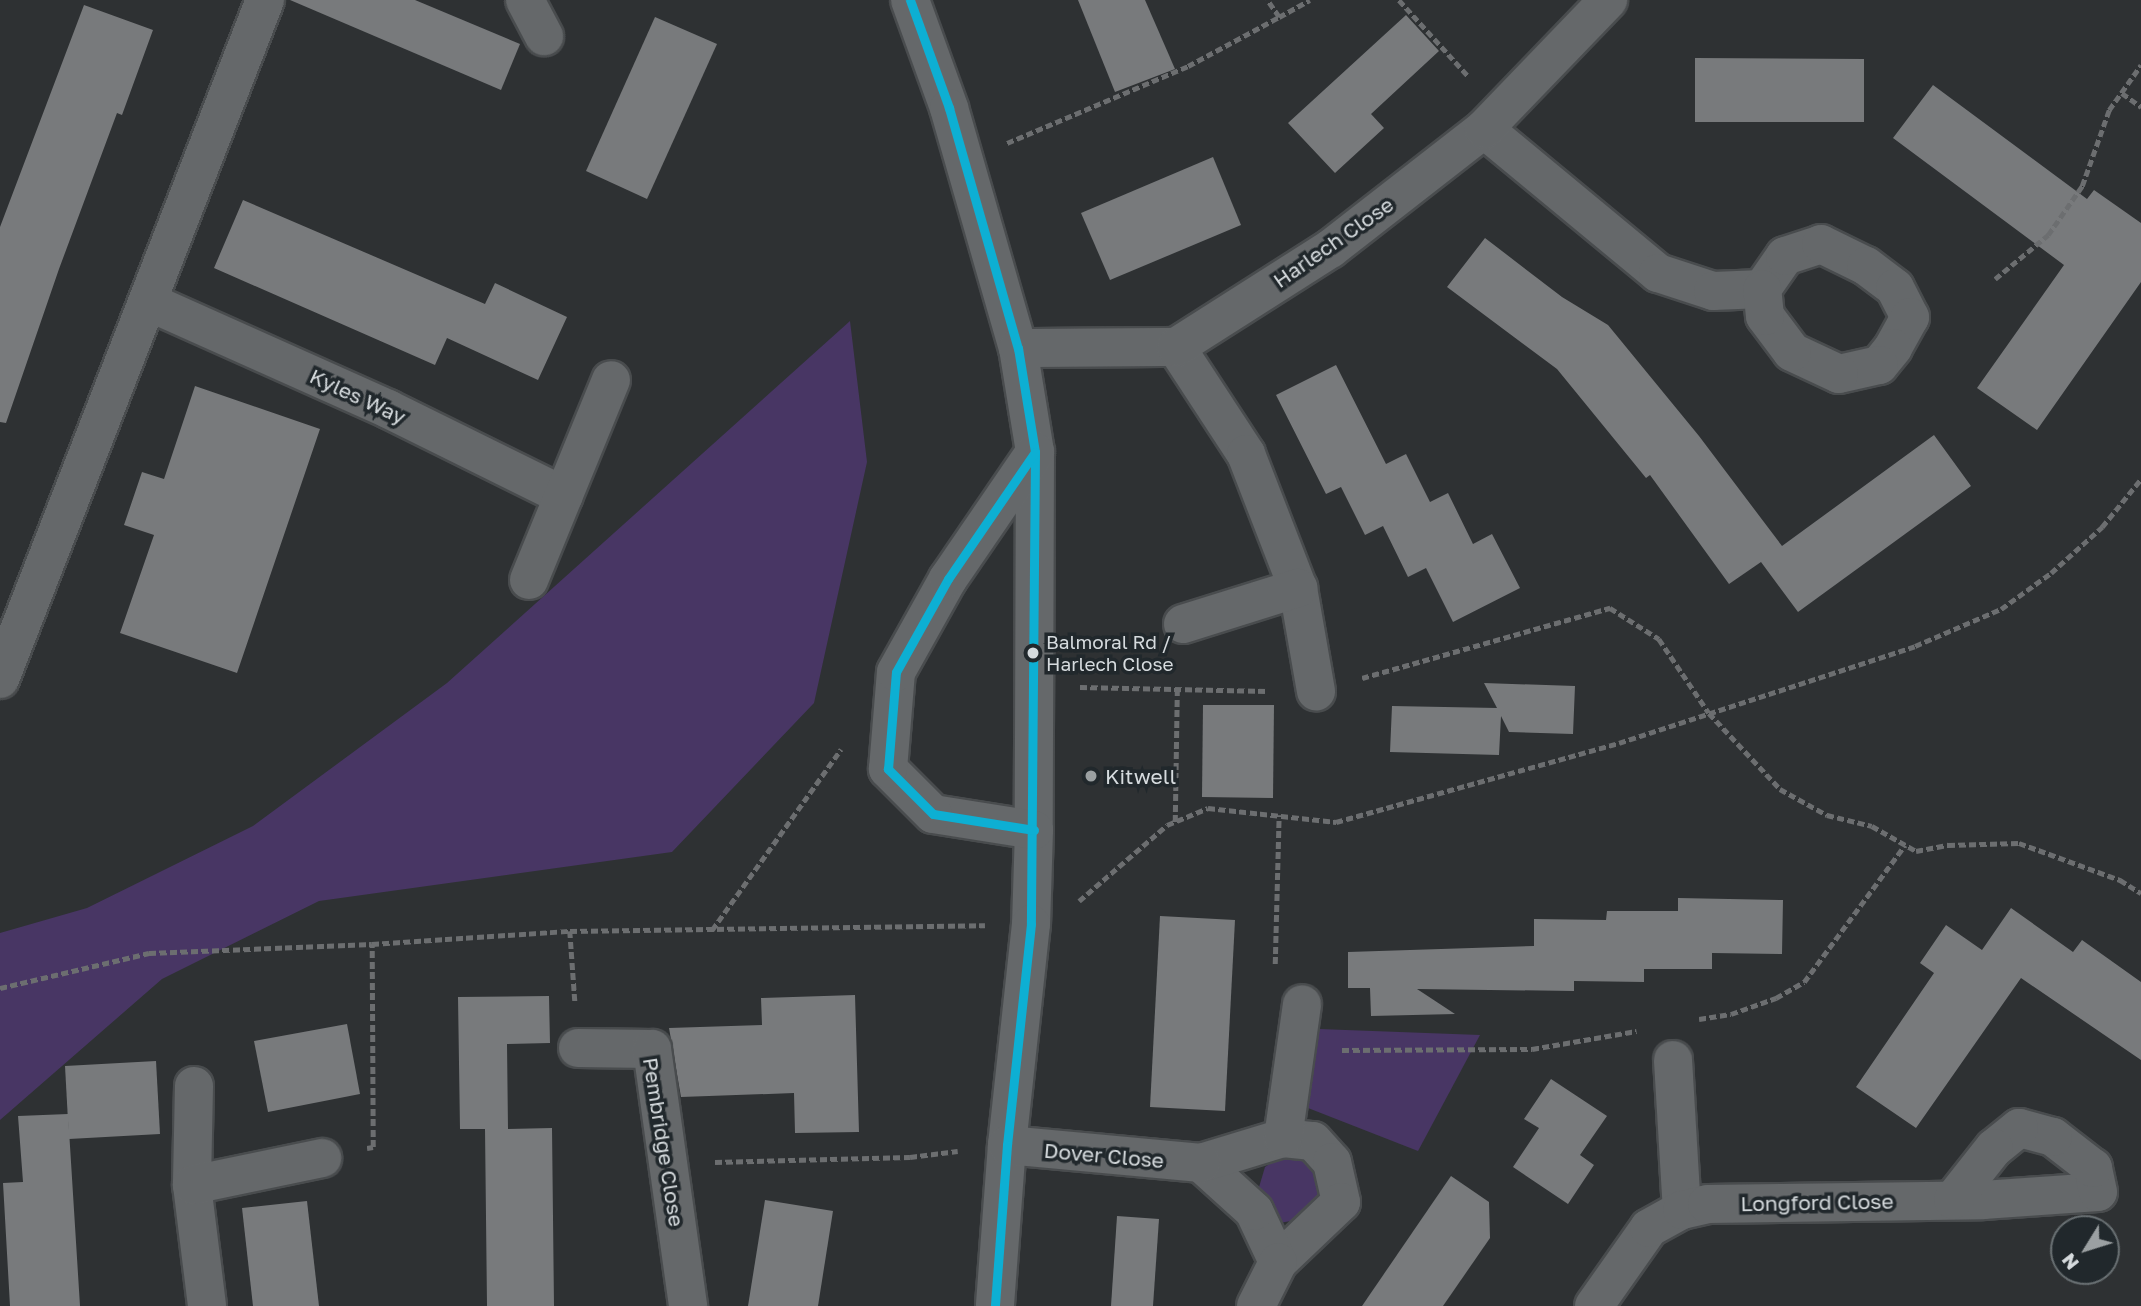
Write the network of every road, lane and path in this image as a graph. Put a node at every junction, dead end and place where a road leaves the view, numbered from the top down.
1 (265, 0) edge
2 (525, 0) edge
3 (910, 0) edge
4 (1267, 0) edge
5 (1310, 0) edge
6 (1399, 0) edge
7 (1608, 0) edge
8 (1279, 17) junction
9 (544, 36) dead end
10 (2141, 65) edge
11 (2121, 93) junction
12 (2141, 107) edge
13 (1491, 122) junction
14 (1006, 144) dead end
15 (1995, 279) dead end
16 (1762, 289) dead end
17 (149, 302) junction
18 (1176, 347) junction
19 (1018, 348) junction
20 (611, 380) dead end
21 (1034, 453) junction
22 (2141, 479) edge
23 (564, 496) junction
24 (528, 580) dead end
25 (1298, 588) junction
26 (1183, 624) dead end
27 (0, 679) edge
28 (1073, 686) dead end
29 (1177, 689) junction
30 (1316, 691) junction
31 (1709, 713) junction
32 (848, 739) dead end
33 (1279, 815) junction
34 (1175, 822) junction
35 (1034, 830) junction
36 (1905, 845) junction
37 (2141, 893) edge
38 (1031, 923) junction
39 (570, 931) junction
40 (711, 931) junction
41 (372, 944) junction
42 (0, 988) edge
43 (1302, 1004) joint
44 (1691, 1021) dead end
45 (1638, 1030) dead end
46 (578, 1048) joint
47 (1297, 1051) junction
48 (1673, 1060) dead end
49 (194, 1086) dead end
50 (1283, 1138) junction
51 (1007, 1145) junction
52 (322, 1158) joint
53 (668, 1162) junction
54 (1201, 1163) junction
55 (192, 1185) junction
56 (1953, 1200) dead end
57 (1682, 1210) junction
58 (1278, 1262) junction
59 (207, 1306) edge
60 (688, 1306) edge
61 (995, 1306) edge
62 (1256, 1306) edge
63 (1594, 1306) edge

1 - 17 street
2 - 9 street
3 - 19 street
4 - 8 path
5 - 8 path
6 - 13 path
7 - 13 street, Harlech Close
8 - 14 path
10 - 11 path
11 - 12 path
11 - 15 path
13 - 16 street
13 - 18 street, Harlech Close
17 - 23 street, Kyles Way
17 - 27 street
18 - 19 street
18 - 25 street
19 - 21 street
20 - 23 street
21 - 35 street
21 - 35 street
22 - 31 path
23 - 24 street
25 - 26 street
25 - 30 street
28 - 29 path
29 - 30 path
29 - 34 path
30 - 31 path
31 - 33 path
31 - 36 path
32 - 40 path
33 - 34 path
33 - 43 path
34 - 38 path
35 - 38 street
36 - 37 path
36 - 44 path
38 - 40 path
38 - 51 street
39 - 40 path
39 - 41 path
39 - 46 path
41 - 42 path
41 - 52 path
43 - 47 street
45 - 47 path
46 - 53 street, Pembridge Close
47 - 50 street
48 - 57 street
49 - 55 street
50 - 54 street, Dover Close
50 - 58 street, Dover Close
51 - 53 path
51 - 54 street, Dover Close
51 - 61 street
52 - 55 street
53 - 60 street, Pembridge Close
54 - 58 street
55 - 59 street
56 - 57 street, Longford Close
57 - 63 street, Longford Close
58 - 62 street, Dover Close

